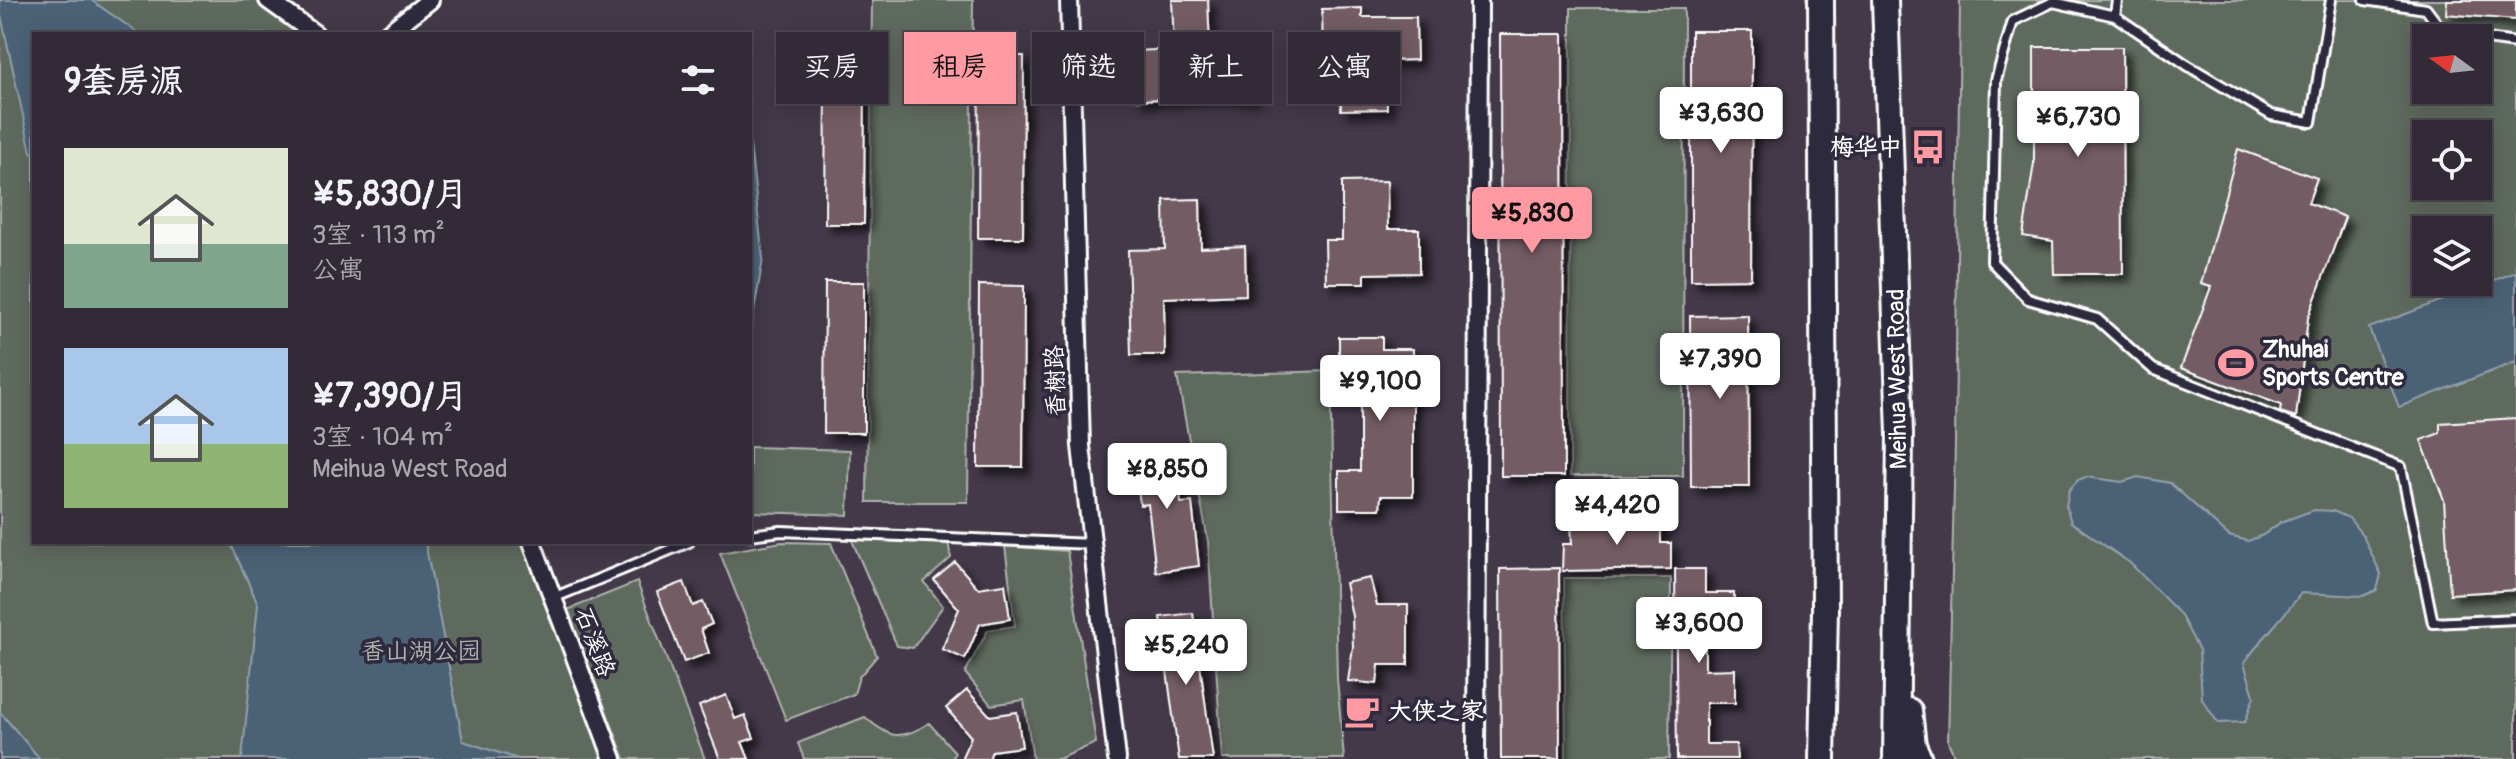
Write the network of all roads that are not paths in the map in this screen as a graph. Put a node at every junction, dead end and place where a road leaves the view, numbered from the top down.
1 (268, 0) edge
2 (430, 0) edge
3 (1069, 0) edge
4 (1479, 0) edge
5 (1821, 0) edge
6 (1885, 0) edge
7 (2117, 0) edge
8 (2331, 0) edge
9 (2365, 0) edge
10 (2115, 16) junction
11 (312, 32) edge
12 (390, 32) edge
13 (2516, 43) edge
14 (752, 535) edge
15 (533, 544) edge
16 (684, 544) edge
17 (1092, 544) junction
18 (553, 598) junction
19 (1897, 612) junction
20 (2516, 619) edge
21 (613, 759) edge
22 (1117, 759) edge
23 (1476, 759) edge
24 (1822, 759) edge
25 (1896, 759) edge
26 (1919, 759) edge

1 - 11 street
2 - 12 street
3 - 17 street, 香榭路
4 - 23 street
5 - 24 main road
6 - 19 main road, Meihua West Road
7 - 10 lane
8 - 10 lane
9 - 13 lane
10 - 20 lane
14 - 17 lane
15 - 18 street, 石溪路
16 - 18 lane
17 - 22 street, 香榭路
18 - 21 street, 石溪路
19 - 25 main road, Meihua West Road
19 - 26 main road

